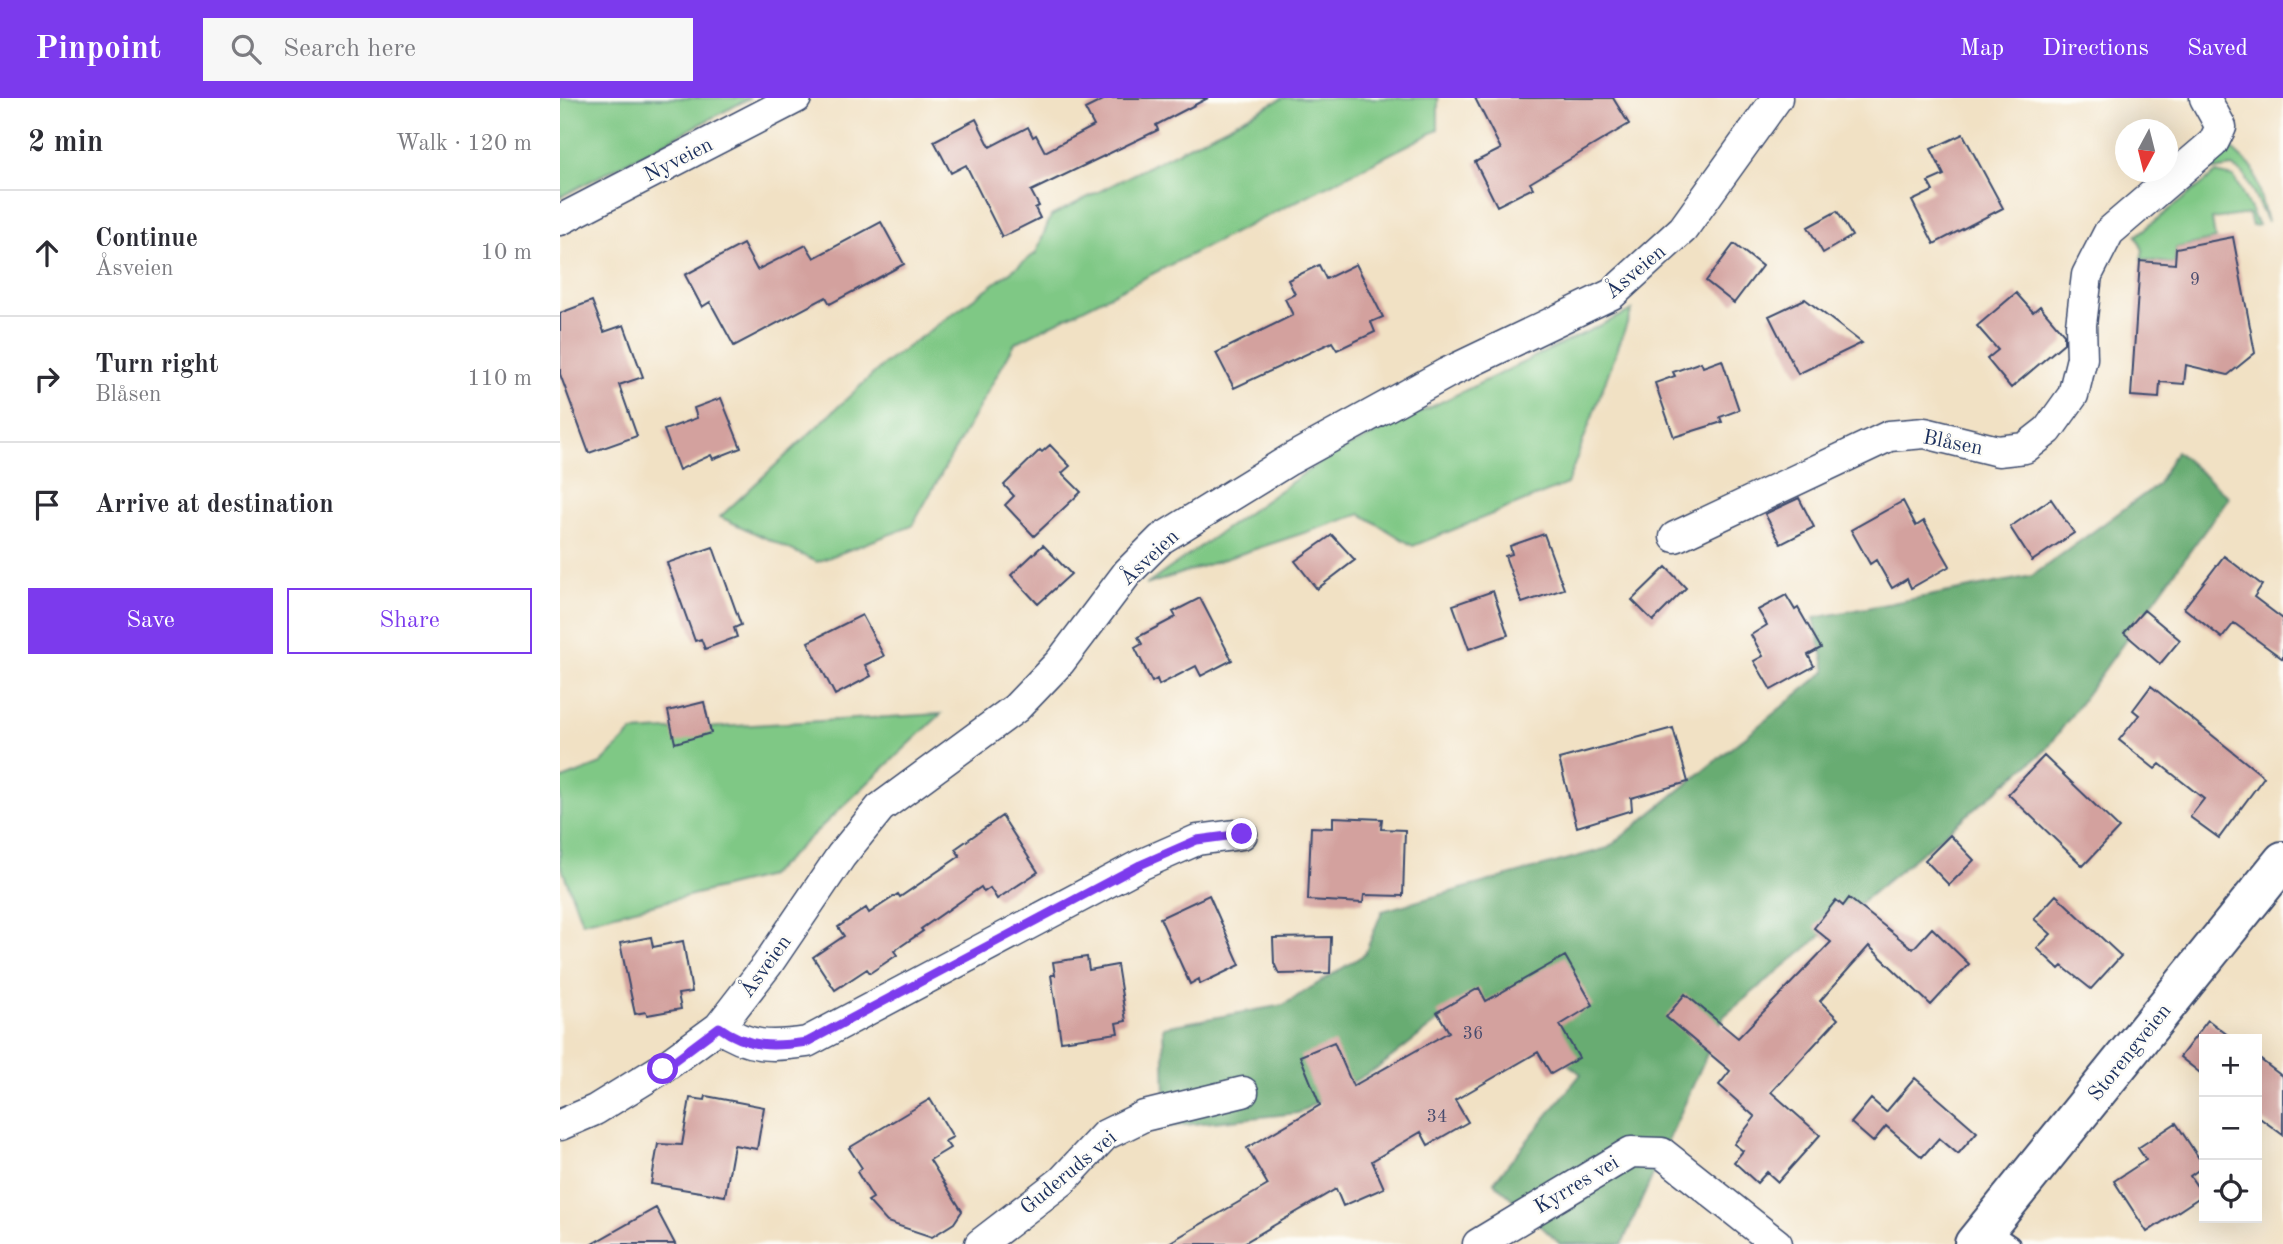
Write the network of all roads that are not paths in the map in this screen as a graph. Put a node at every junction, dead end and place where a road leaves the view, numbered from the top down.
1 (796, 98) edge
2 (1777, 98) edge
3 (2205, 98) edge
4 (560, 220) edge
5 (1675, 537) dead end
6 (1242, 834) dead end
7 (2283, 861) edge
8 (719, 1027) junction
9 (1243, 1092) dead end
10 (560, 1125) edge
11 (1991, 1238) edge
12 (980, 1244) edge
13 (1478, 1244) edge
14 (1777, 1244) edge

1 - 4 street, Nyveien
2 - 8 street, Åsveien
3 - 5 street, Blåsen
6 - 8 street
7 - 11 main road, Storengveien
8 - 10 street, Åsveien
9 - 12 street, Guderuds vei
13 - 14 street, Kyrres vei

